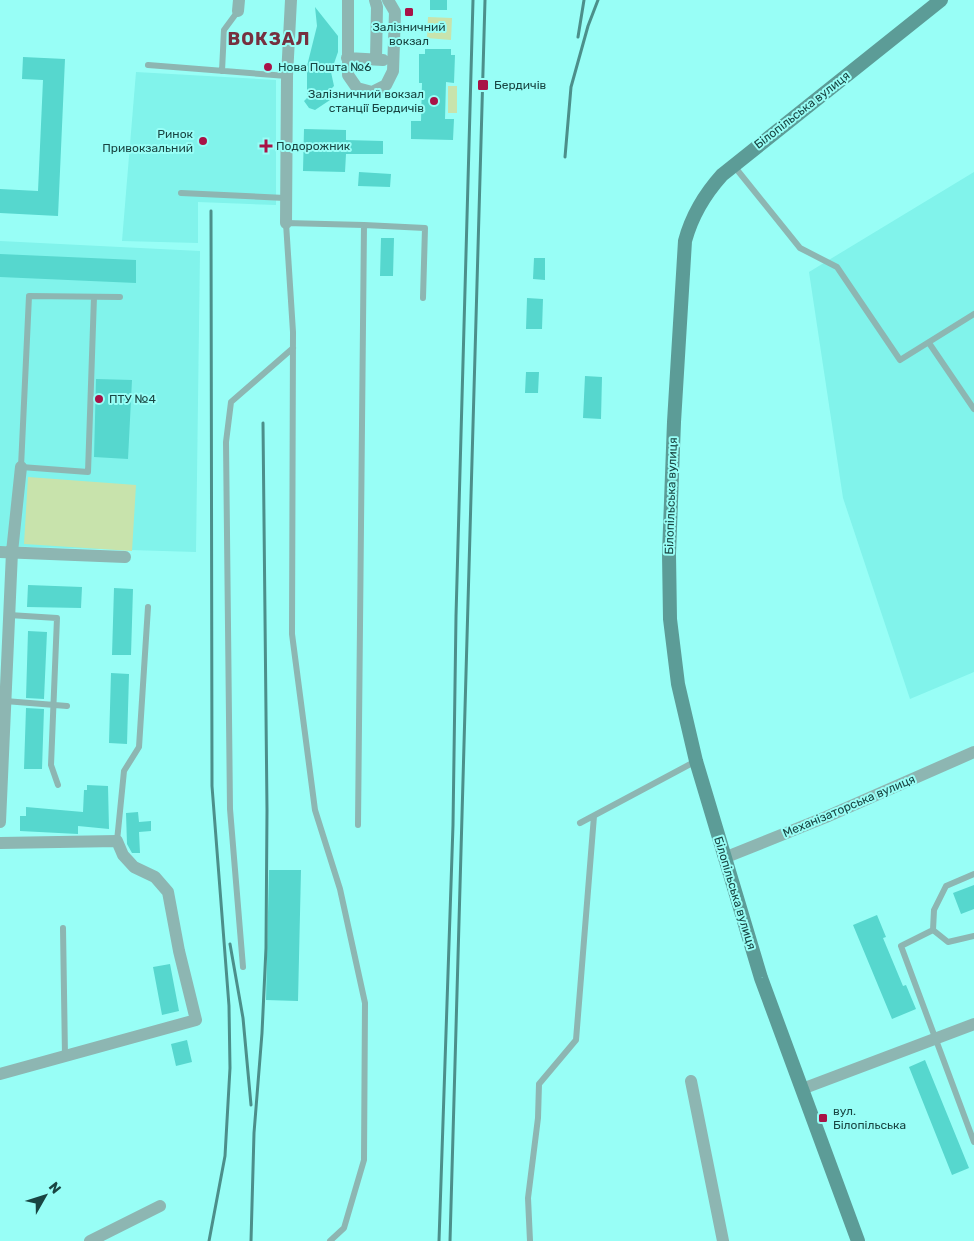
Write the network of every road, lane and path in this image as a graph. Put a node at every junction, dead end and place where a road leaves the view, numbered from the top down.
1 (291, 0) edge
2 (348, 0) edge
3 (375, 0) edge
4 (388, 0) edge
5 (941, 0) edge
6 (239, 6) edge
7 (347, 58) junction
8 (376, 59) junction
9 (393, 60) junction
10 (148, 65) dead end
11 (222, 71) junction
12 (287, 76) junction
13 (733, 165) junction
14 (181, 193) dead end
15 (286, 198) junction
16 (286, 224) junction
17 (364, 225) junction
18 (94, 297) junction
19 (120, 297) dead end
20 (423, 298) dead end
21 (974, 314) edge
22 (929, 343) junction
23 (293, 348) junction
24 (974, 409) edge
25 (21, 467) junction
26 (6, 552) edge
27 (125, 557) dead end
28 (148, 606) dead end
29 (9, 615) junction
30 (5, 701) junction
31 (54, 705) junction
32 (66, 706) dead end
33 (974, 752) edge
34 (696, 761) junction
35 (58, 785) dead end
36 (594, 816) junction
37 (0, 822) edge
38 (580, 823) dead end
39 (358, 825) dead end
40 (117, 841) junction
41 (0, 843) edge
42 (724, 858) junction
43 (974, 874) edge
44 (63, 928) dead end
45 (933, 930) junction
46 (974, 936) edge
47 (243, 967) dead end
48 (974, 1024) edge
49 (936, 1038) junction
50 (65, 1058) junction
51 (0, 1074) edge
52 (691, 1081) dead end
53 (802, 1089) junction
54 (974, 1142) edge
55 (160, 1206) dead end
56 (90, 1241) edge
57 (330, 1241) edge
58 (530, 1241) edge
59 (723, 1241) edge
60 (858, 1241) edge

1 - 12 street
2 - 7 street
3 - 8 street
4 - 9 street
5 - 13 main road, Білопільська вулиця
6 - 11 lane
7 - 8 street
7 - 9 street
8 - 9 street
10 - 11 lane
11 - 12 lane
12 - 15 street
13 - 22 lane
13 - 34 main road, Білопільська вулиця
14 - 15 lane
15 - 16 street
16 - 17 lane
16 - 23 lane
17 - 20 lane
17 - 39 lane
18 - 19 lane
18 - 25 lane
18 - 25 lane
21 - 22 lane
22 - 24 lane
23 - 47 lane
23 - 57 lane
25 - 26 street
26 - 27 street
26 - 29 street
28 - 40 lane
29 - 30 street
29 - 31 lane
30 - 31 lane
30 - 37 street
31 - 32 lane
31 - 35 lane
33 - 42 street, Механізаторська вулиця
34 - 36 lane
34 - 42 main road, Білопільська вулиця
36 - 38 lane
36 - 58 lane
40 - 41 street
40 - 50 street
42 - 53 main road, Білопільська вулиця
43 - 45 lane
44 - 50 lane
45 - 46 lane
45 - 49 lane
48 - 49 street
49 - 53 street
49 - 54 lane
50 - 51 street
52 - 59 street
53 - 60 main road, Білопільська вулиця
55 - 56 street

